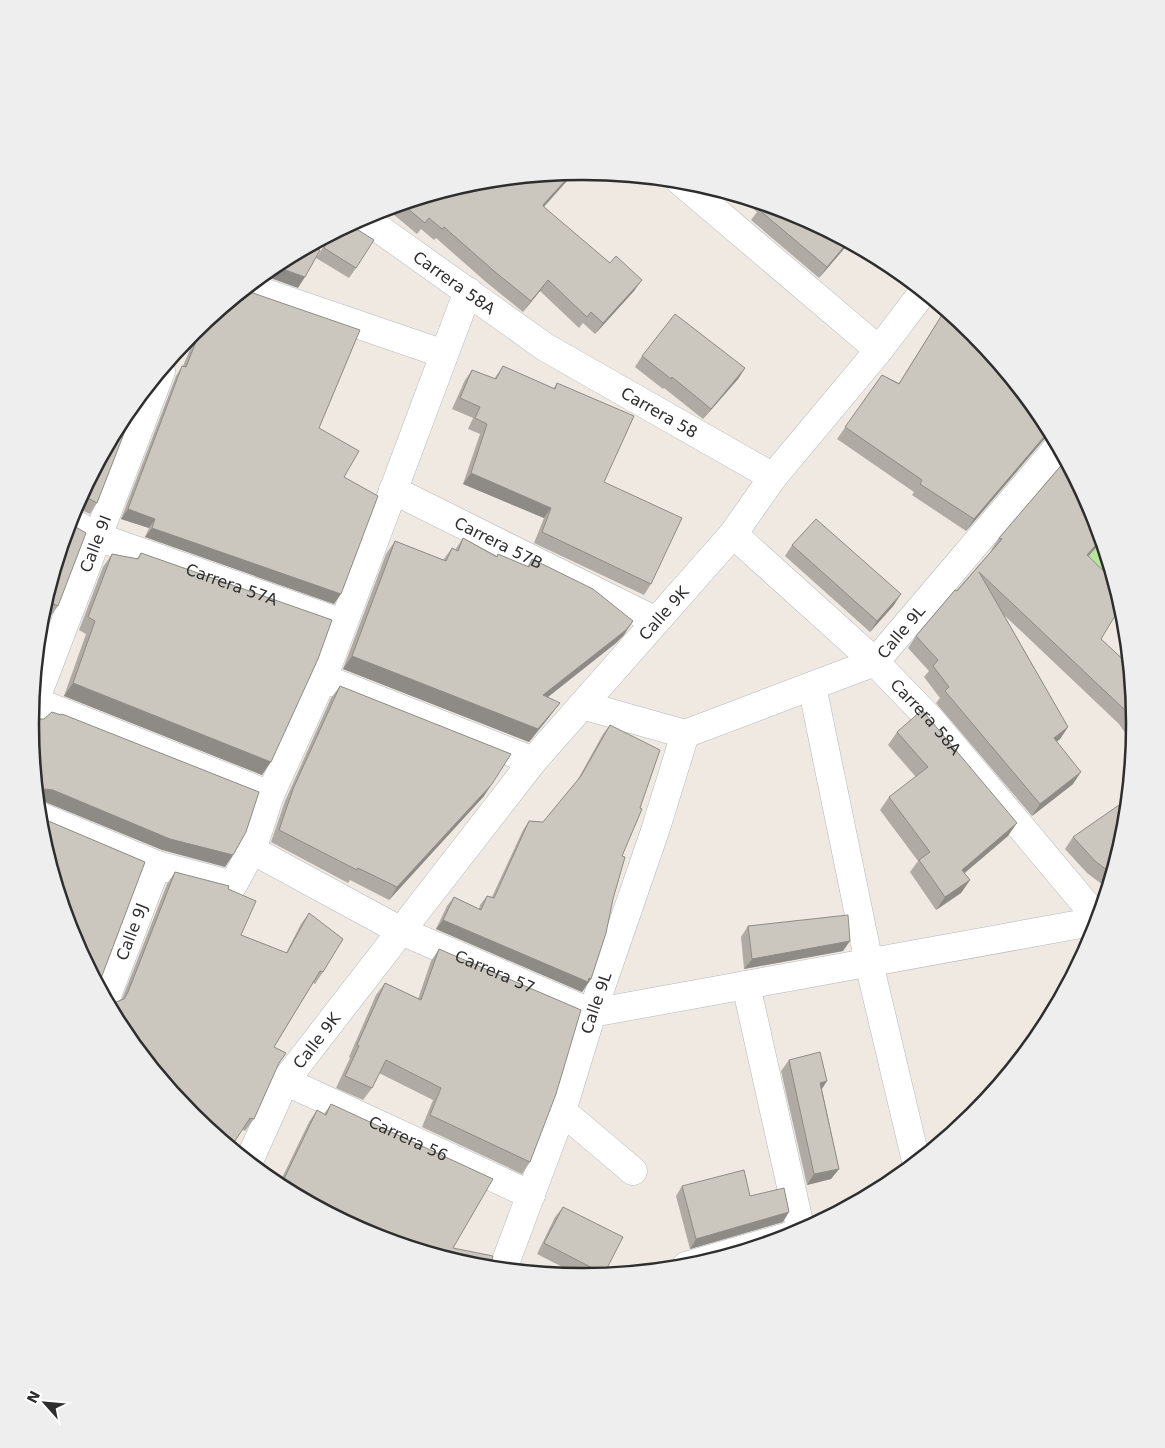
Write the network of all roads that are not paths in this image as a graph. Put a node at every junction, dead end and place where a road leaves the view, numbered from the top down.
1 (693, 192) edge
2 (371, 223) edge
3 (256, 290) edge
4 (468, 291) junction
5 (919, 297) edge
6 (545, 347) joint
7 (879, 350) junction
8 (444, 354) junction
9 (154, 389) edge
10 (1053, 453) edge
11 (773, 477) junction
12 (393, 490) junction
13 (77, 525) edge
14 (733, 534) junction
15 (98, 537) junction
16 (656, 621) junction
17 (342, 623) junction
18 (875, 662) junction
19 (324, 678) junction
20 (812, 686) junction
21 (40, 688) edge
22 (582, 705) junction
23 (39, 708) edge
24 (685, 734) junction
25 (534, 760) junction
26 (270, 795) junction
27 (47, 819) edge
28 (252, 850) junction
29 (157, 865) junction
30 (1092, 913) edge
31 (1089, 922) edge
32 (400, 931) junction
33 (869, 963) junction
34 (746, 985) junction
35 (109, 990) edge
36 (592, 1013) junction
37 (285, 1081) junction
38 (562, 1111) junction
39 (252, 1155) edge
40 (914, 1155) edge
41 (633, 1171) dead end
42 (531, 1195) junction
43 (799, 1222) edge
44 (506, 1262) edge

1 - 7 street
2 - 4 street, Carrera 58A
3 - 8 street
4 - 6 street, Carrera 58A
4 - 8 street
5 - 7 street, Calle 9K
6 - 11 street, Carrera 58
7 - 11 street, Calle 9K
8 - 12 street
9 - 15 street, Calle 9I
10 - 18 street, Calle 9L
11 - 14 street, Calle 9K
12 - 16 street, Carrera 57B
12 - 17 street
13 - 15 street, Carrera 57A
14 - 16 street, Calle 9K
14 - 18 street, Carrera 58A
15 - 17 street, Carrera 57A
15 - 21 street, Calle 9I
16 - 22 street, Calle 9K
17 - 19 street
18 - 20 street, Calle 9L
18 - 30 street, Carrera 58A
19 - 25 street
19 - 26 street
20 - 24 street, Calle 9L
20 - 33 street
22 - 24 street
22 - 25 street, Calle 9K
23 - 26 street
24 - 36 street, Calle 9L
25 - 32 street, Calle 9K
26 - 28 street
27 - 29 street
28 - 29 street
28 - 32 street
29 - 35 street, Calle 9J
31 - 33 street
32 - 36 street, Carrera 57
32 - 37 street, Calle 9K
33 - 34 street
33 - 40 street
34 - 36 street
34 - 43 street
36 - 38 street, Calle 9L
37 - 39 street, Calle 9K
37 - 42 street, Carrera 56
38 - 41 street
38 - 42 street, Calle 9L
42 - 44 street, Calle 9L

